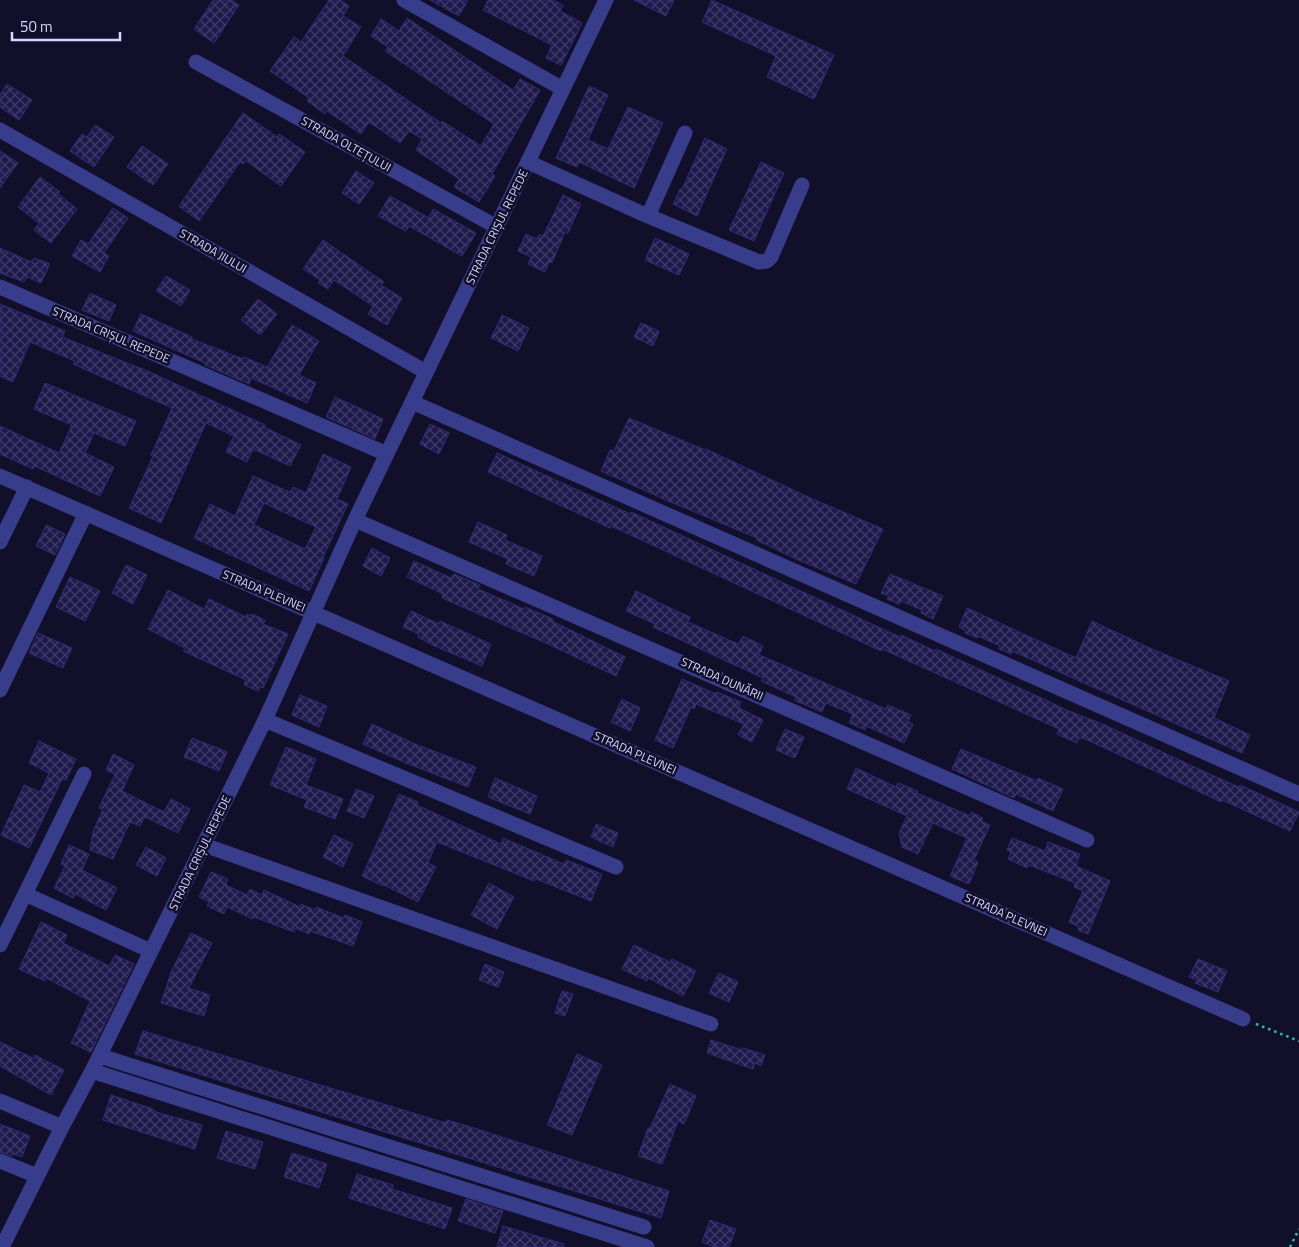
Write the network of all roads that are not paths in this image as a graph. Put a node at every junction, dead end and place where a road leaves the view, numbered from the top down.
1 (606, 0) edge
2 (412, 2) edge
3 (196, 62) dead end
4 (563, 89) junction
5 (0, 130) edge
6 (685, 132) dead end
7 (528, 162) junction
8 (802, 185) dead end
9 (648, 216) junction
10 (497, 227) junction
11 (0, 287) edge
12 (426, 372) junction
13 (412, 402) junction
14 (387, 454) junction
15 (0, 476) edge
16 (27, 487) junction
17 (86, 514) junction
18 (355, 520) junction
19 (0, 542) edge
20 (313, 612) junction
21 (0, 690) edge
22 (265, 720) junction
23 (84, 774) dead end
24 (1299, 794) edge
25 (1087, 840) dead end
26 (204, 845) junction
27 (616, 867) dead end
28 (25, 894) junction
29 (0, 945) edge
30 (151, 951) junction
31 (1243, 1019) road end
32 (711, 1024) dead end
33 (100, 1056) junction
34 (92, 1071) junction
35 (0, 1101) edge
36 (62, 1127) junction
37 (0, 1161) edge
38 (37, 1176) junction
39 (644, 1227) dead end
40 (2, 1247) edge
41 (647, 1247) edge

1 - 4 street, STRADA CRIȘUL REPEDE
2 - 4 street
3 - 10 street, STRADA OLTEȚULUI
4 - 7 street, STRADA CRIȘUL REPEDE
5 - 12 street, STRADA JIULUI
6 - 9 street
7 - 9 street
7 - 10 street, STRADA CRIȘUL REPEDE
8 - 9 street
10 - 12 street, STRADA CRIȘUL REPEDE
11 - 14 street, STRADA CRIȘUL REPEDE
12 - 13 street, STRADA CRIȘUL REPEDE
13 - 14 street, STRADA CRIȘUL REPEDE
13 - 24 street
14 - 18 street, STRADA CRIȘUL REPEDE
15 - 16 street, STRADA PLEVNEI
16 - 17 street, STRADA PLEVNEI
16 - 19 street
17 - 20 street, STRADA PLEVNEI
17 - 21 street
18 - 20 street, STRADA CRIȘUL REPEDE
18 - 25 street, STRADA DUNĂRII
20 - 22 street, STRADA CRIȘUL REPEDE
20 - 31 street, STRADA PLEVNEI
22 - 26 street, STRADA CRIȘUL REPEDE
22 - 27 street
23 - 28 street
26 - 30 street, STRADA CRIȘUL REPEDE
26 - 32 street
28 - 29 street
28 - 30 street
30 - 33 street, STRADA CRIȘUL REPEDE
33 - 34 street, STRADA CRIȘUL REPEDE
33 - 39 street
34 - 36 street, STRADA CRIȘUL REPEDE
34 - 41 street
35 - 36 street
36 - 38 street, STRADA CRIȘUL REPEDE
37 - 38 street
38 - 40 street, STRADA CRIȘUL REPEDE

